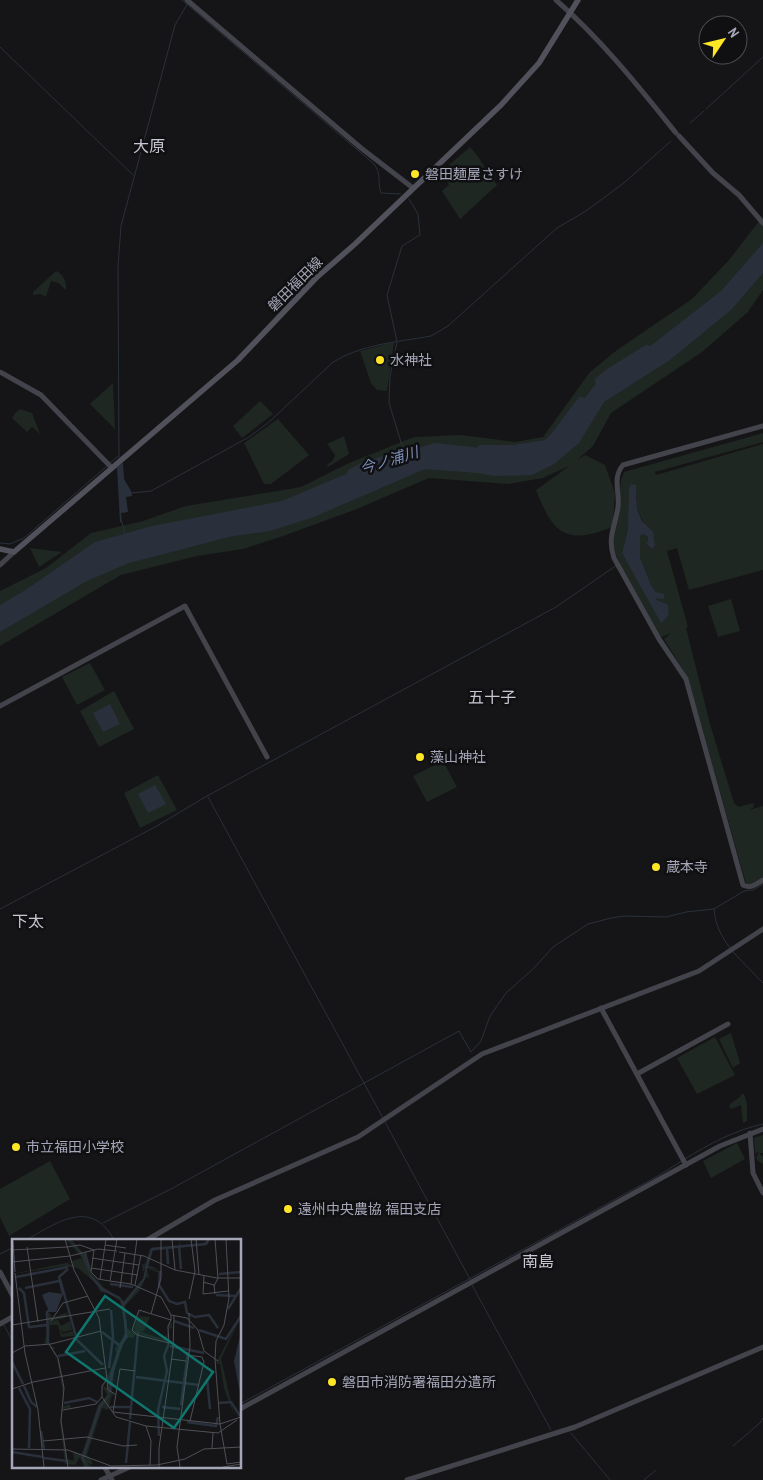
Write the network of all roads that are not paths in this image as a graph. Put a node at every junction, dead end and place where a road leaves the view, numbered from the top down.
1 (556, 0) edge
2 (578, 0) edge
3 (189, 2) edge
4 (571, 13) junction
5 (413, 188) junction
6 (763, 223) edge
7 (0, 372) edge
8 (763, 426) edge
9 (112, 468) junction
10 (0, 550) edge
11 (14, 552) junction
12 (0, 565) edge
13 (0, 706) edge
14 (267, 756) dead end
15 (763, 880) edge
16 (763, 929) edge
17 (601, 1008) junction
18 (728, 1024) dead end
19 (637, 1074) junction
20 (763, 1129) edge
21 (750, 1133) junction
22 (686, 1165) junction
23 (763, 1194) edge
24 (149, 1239) edge
25 (0, 1272) edge
26 (12, 1294) edge
27 (12, 1317) edge
28 (0, 1324) edge
29 (763, 1347) edge
30 (241, 1408) edge
31 (128, 1468) edge
32 (111, 1478) edge
33 (101, 1480) edge
34 (407, 1480) edge

1 - 4 street
2 - 4 main road, 磐田福田線
3 - 5 street
4 - 5 main road, 磐田福田線
4 - 6 street
5 - 9 main road, 磐田福田線
7 - 9 street
8 - 15 street
9 - 11 main road, 磐田福田線
10 - 11 main road
11 - 12 street
13 - 14 street
16 - 17 street
17 - 19 street
17 - 24 street
18 - 19 street
19 - 22 street
20 - 21 street
21 - 22 street
21 - 23 street
22 - 30 street
25 - 26 street
27 - 28 street
29 - 34 street
31 - 32 street
32 - 33 street

